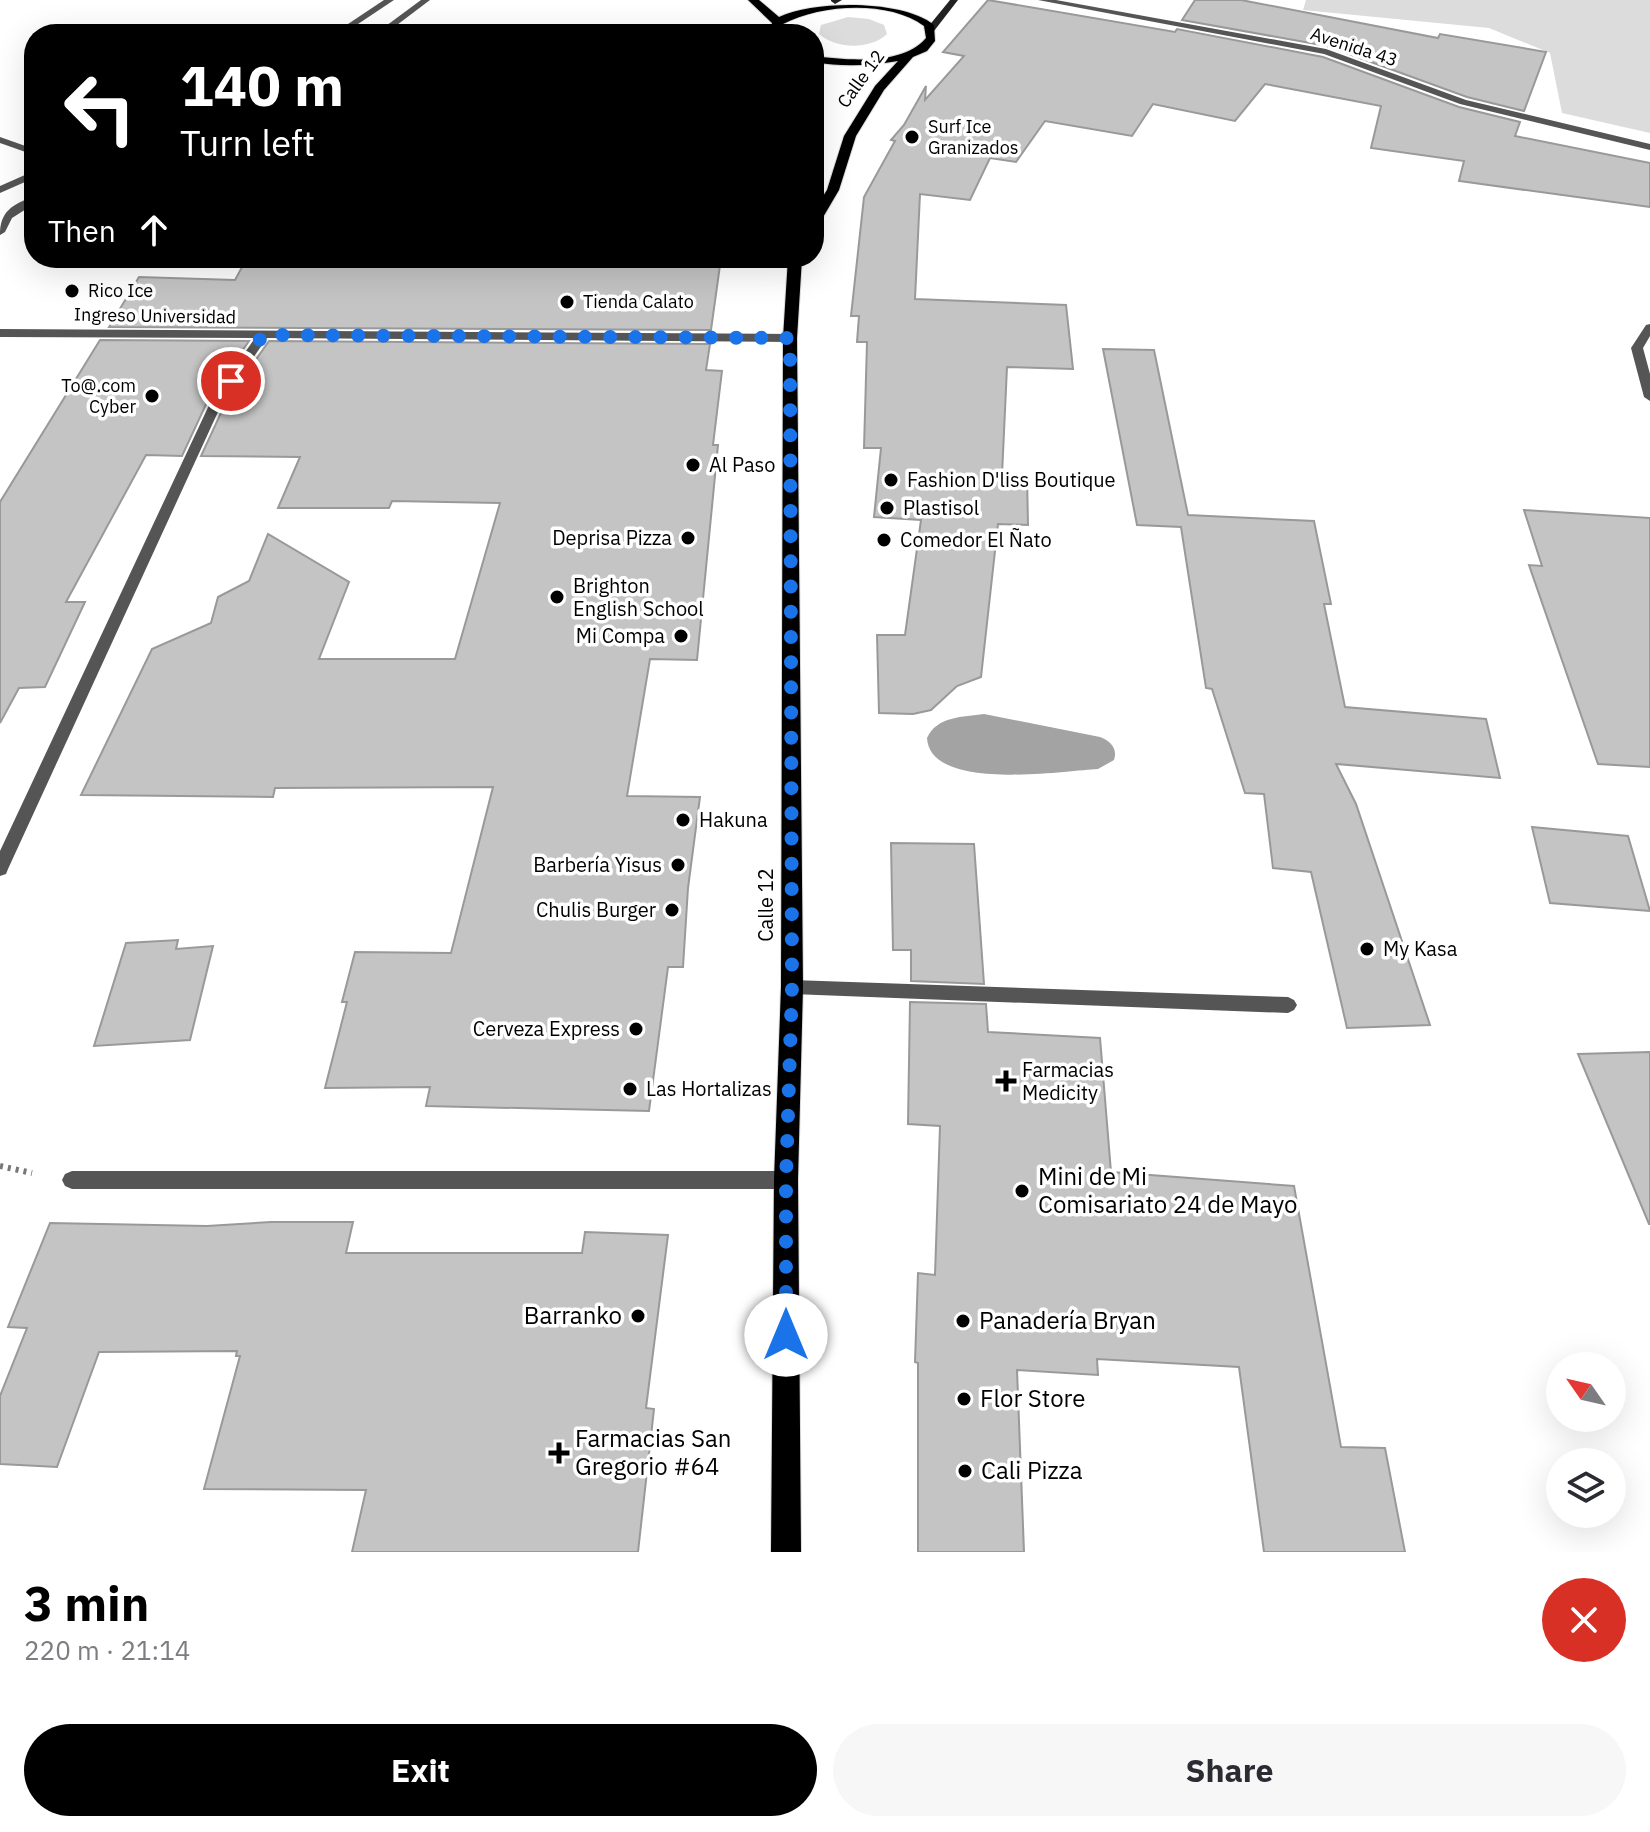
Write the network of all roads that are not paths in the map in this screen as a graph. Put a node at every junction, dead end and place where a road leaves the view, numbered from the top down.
1 (390, 0) edge
2 (426, 0) edge
3 (753, 0) edge
4 (954, 0) edge
5 (1042, 0) edge
6 (831, 1) edge
7 (353, 24) edge
8 (393, 24) edge
9 (774, 24) edge
10 (782, 24) edge
11 (931, 29) junction
12 (910, 54) junction
13 (824, 60) edge
14 (0, 140) edge
15 (1650, 147) edge
16 (24, 148) edge
17 (24, 179) edge
18 (0, 190) edge
19 (24, 205) edge
20 (824, 205) edge
21 (0, 232) edge
22 (794, 268) edge
23 (1650, 327) edge
24 (0, 333) edge
25 (263, 335) junction
26 (790, 338) junction
27 (1650, 397) edge
28 (0, 869) edge
29 (792, 987) junction
30 (1288, 1005) dead end
31 (72, 1180) dead end
32 (786, 1180) junction
33 (786, 1552) edge

1 - 7 street
2 - 8 street
3 - 9 main road
4 - 11 main road
5 - 15 street, Avenida 43
6 - 10 main road
6 - 11 main road
11 - 12 main road, Calle 12
12 - 13 main road
12 - 20 main road, Calle 12
14 - 16 street
17 - 18 street
19 - 21 street
22 - 26 main road, Calle 12
23 - 27 street
24 - 25 street, Ingreso Universidad
25 - 26 street, Ingreso Universidad
25 - 28 street
26 - 29 main road, Calle 12
29 - 30 street
29 - 32 main road, Calle 12
31 - 32 street
32 - 33 main road, Calle 12

